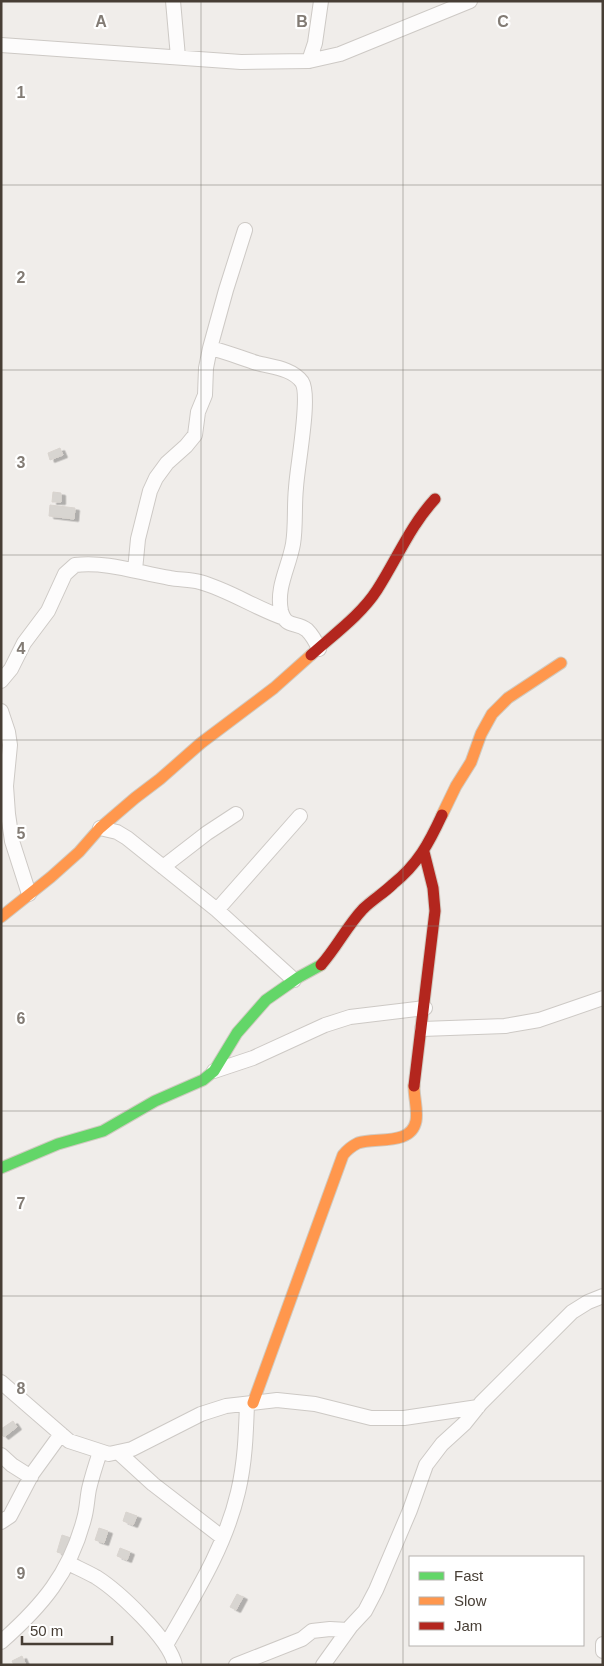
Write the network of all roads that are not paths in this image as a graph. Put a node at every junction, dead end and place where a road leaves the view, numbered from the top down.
1 (172, 1) edge
2 (321, 1) edge
3 (470, 1) edge
4 (1, 45) edge
5 (178, 57) junction
6 (309, 61) junction
7 (245, 230) dead end
8 (210, 348) junction
9 (435, 499) dead end
10 (135, 570) junction
11 (284, 618) junction
12 (319, 649) junction
13 (562, 663) dead end
14 (1, 681) edge
15 (2, 718) edge
16 (236, 814) dead end
17 (300, 816) dead end
18 (100, 828) junction
19 (424, 852) junction
20 (163, 867) junction
21 (29, 894) junction
22 (217, 910) junction
23 (1, 917) edge
24 (294, 980) junction
25 (603, 998) edge
26 (425, 1008) junction
27 (422, 1029) junction
28 (214, 1072) junction
29 (1, 1168) edge
30 (603, 1296) edge
31 (1, 1382) edge
32 (250, 1403) junction
33 (478, 1407) junction
34 (61, 1434) junction
35 (100, 1452) junction
36 (118, 1452) junction
37 (1, 1455) edge
38 (31, 1476) junction
39 (1, 1522) edge
40 (223, 1538) junction
41 (68, 1563) junction
42 (348, 1630) junction
43 (1, 1642) edge
44 (603, 1644) edge
45 (166, 1645) junction
46 (603, 1651) edge
47 (175, 1665) edge
48 (236, 1665) edge
49 (323, 1665) edge

1 - 5 street
2 - 6 street
3 - 6 street
4 - 5 street
5 - 6 street
7 - 8 street
8 - 10 street
8 - 11 street
9 - 12 street
10 - 11 street
10 - 14 street
11 - 12 street
12 - 18 street
13 - 19 street
15 - 21 street
16 - 20 street
17 - 22 street
18 - 20 street
18 - 21 street
19 - 24 street
19 - 26 street
20 - 22 street
21 - 23 street
22 - 24 street
24 - 28 street
25 - 27 street
26 - 27 street
26 - 28 street
27 - 32 street
28 - 29 street
30 - 33 street
31 - 34 street
32 - 33 street
32 - 36 street
32 - 40 street
33 - 42 street
34 - 35 street
34 - 38 street
35 - 36 street
35 - 41 street
36 - 40 street
37 - 38 street
38 - 39 street
40 - 45 street
41 - 43 street
41 - 45 street
42 - 48 street
42 - 49 street
44 - 46 street
45 - 47 street

